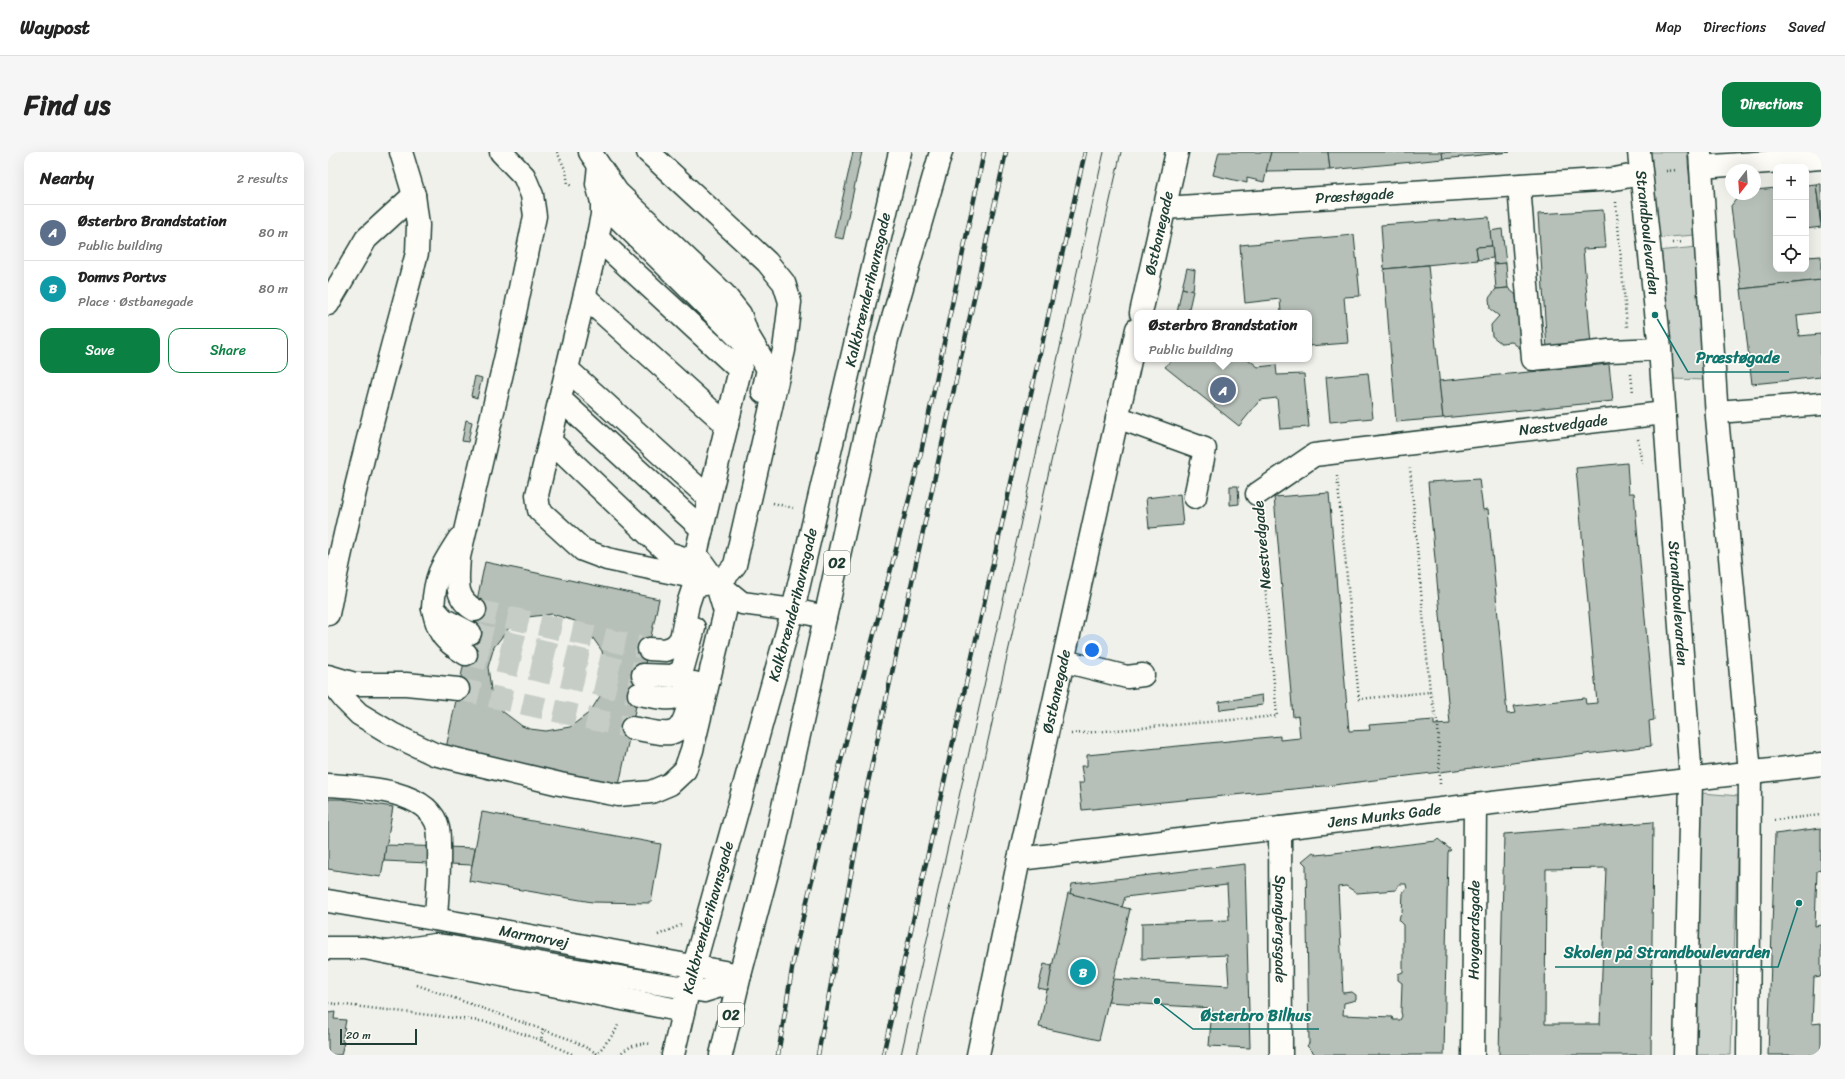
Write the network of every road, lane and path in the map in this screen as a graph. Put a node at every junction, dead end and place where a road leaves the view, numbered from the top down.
1 (401, 152) edge
2 (501, 152) edge
3 (557, 152) edge
4 (648, 152) edge
5 (900, 152) edge
6 (941, 152) edge
7 (1177, 152) edge
8 (1639, 152) edge
9 (1821, 158) edge
10 (595, 159) edge
11 (1700, 160) edge
12 (1641, 174) junction
13 (1614, 179) junction
14 (1519, 186) junction
15 (575, 188) dead end
16 (414, 195) junction
17 (1164, 208) junction
18 (600, 221) junction
19 (328, 304) edge
20 (583, 304) junction
21 (1142, 310) edge
22 (1134, 342) edge
23 (1660, 349) junction
24 (1629, 350) junction
25 (744, 352) junction
26 (1821, 404) edge
27 (558, 406) junction
28 (1717, 412) junction
29 (1664, 413) junction
30 (1635, 416) junction
31 (1117, 417) junction
32 (725, 433) junction
33 (1408, 443) junction
34 (1335, 452) junction
35 (1642, 465) dead end
36 (1257, 494) joint
37 (1195, 497) dead end
38 (769, 502) dead end
39 (815, 513) junction
40 (467, 526) junction
41 (702, 534) junction
42 (716, 582) junction
43 (433, 608) junction
44 (475, 610) tunnel mouth
45 (793, 610) junction
46 (328, 614) edge
47 (825, 617) junction
48 (470, 633) tunnel mouth
49 (648, 650) tunnel mouth
50 (466, 654) tunnel mouth
51 (1064, 661) junction
52 (1143, 675) dead end
53 (328, 677) edge
54 (694, 683) junction
55 (458, 689) tunnel mouth
56 (1430, 692) junction
57 (632, 728) tunnel mouth
58 (1048, 735) junction
59 (1821, 764) edge
60 (1438, 772) dead end
61 (1750, 772) junction
62 (1691, 779) junction
63 (328, 785) edge
64 (1474, 805) junction
65 (1821, 815) edge
66 (1749, 822) junction
67 (1280, 828) junction
68 (1019, 859) junction
69 (328, 901) edge
70 (436, 919) junction
71 (493, 929) junction
72 (572, 944) junction
73 (328, 948) edge
74 (495, 964) junction
75 (694, 966) junction
76 (740, 975) junction
77 (572, 979) junction
78 (416, 984) dead end
79 (688, 989) junction
80 (328, 1003) edge
81 (683, 1011) junction
82 (544, 1029) junction
83 (541, 1040) junction
84 (646, 1043) dead end
85 (596, 1054) edge
86 (574, 1055) edge
87 (600, 1055) edge
88 (619, 1055) edge
89 (673, 1055) edge
90 (721, 1055) edge
91 (978, 1055) edge
92 (1281, 1055) edge
93 (1472, 1055) edge
94 (1685, 1055) edge
95 (1748, 1055) edge

1 - 16 street
2 - 40 street
3 - 15 path
4 - 42 street
5 - 39 street, Kalkbrænderihavnsgade / O2
6 - 47 street, Kalkbrænderihavnsgade / O2
7 - 17 street, Østbanegade
8 - 12 street, Strandboulevarden
9 - 11 street
10 - 18 street
10 - 25 street
11 - 12 path
11 - 28 street
12 - 13 street, Præstøgade
12 - 23 street, Strandboulevarden
13 - 14 street, Præstøgade
13 - 24 path
14 - 17 street, Præstøgade
14 - 24 street
16 - 19 street
16 - 46 street
17 - 21 street, Østbanegade
18 - 20 street
18 - 25 street
18 - 25 street
20 - 27 street
20 - 32 street
22 - 31 street, Østbanegade
23 - 24 street
23 - 29 street, Strandboulevarden
24 - 30 path
25 - 32 street
25 - 42 street
26 - 28 street
27 - 41 street
27 - 41 street
27 - 41 street
27 - 42 street
28 - 61 street
29 - 30 street, Næstvedgade
29 - 62 street, Strandboulevarden
30 - 33 street, Næstvedgade
30 - 35 path
31 - 37 street
31 - 51 street, Østbanegade
32 - 41 street
33 - 34 street, Næstvedgade
33 - 56 path
34 - 36 street, Næstvedgade
34 - 56 path
36 - 58 path, Næstvedgade
38 - 39 path
39 - 45 street, Kalkbrænderihavnsgade / O2
40 - 43 street
40 - 44 street
41 - 42 street
42 - 45 street
42 - 49 street
42 - 53 street
42 - 54 street
42 - 54 street
43 - 48 street
43 - 50 street
45 - 47 street
45 - 75 street, Kalkbrænderihavnsgade / O2
47 - 76 street, Kalkbrænderihavnsgade / O2
51 - 52 street
51 - 58 street, Østbanegade
53 - 55 street
54 - 57 street
56 - 60 path
58 - 68 street, Østbanegade
59 - 61 street, Jens Munks Gade
61 - 62 street, Jens Munks Gade
61 - 66 street
62 - 64 street, Jens Munks Gade
62 - 94 street, Strandboulevarden
63 - 70 street
64 - 67 street, Jens Munks Gade
64 - 93 street, Hovgaardsgade
65 - 66 path
66 - 95 street
67 - 68 street, Jens Munks Gade
67 - 92 street, Spangbergsgade
68 - 91 street, Østbanegade
69 - 70 street, Marmorvej
70 - 71 street, Marmorvej
71 - 72 street, Marmorvej
71 - 74 street
72 - 75 street, Marmorvej
72 - 77 street
73 - 74 street
74 - 77 street
75 - 76 street, Marmorvej
75 - 79 street, Kalkbrænderihavnsgade / O2
76 - 79 street
76 - 90 street, Kalkbrænderihavnsgade / O2
77 - 79 street
77 - 81 street
78 - 82 path
79 - 81 street, Kalkbrænderihavnsgade / O2
80 - 83 path
81 - 89 street, Kalkbrænderihavnsgade / O2
82 - 83 path
82 - 85 path
83 - 86 path
84 - 88 path
85 - 87 path

